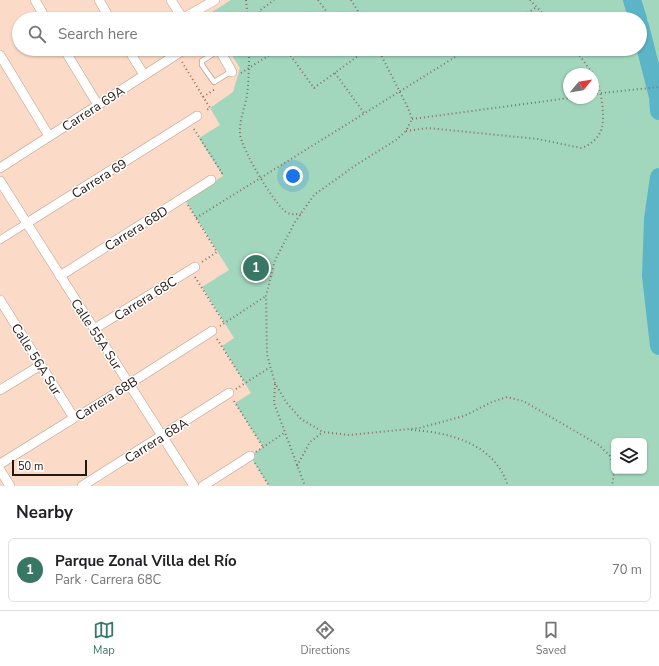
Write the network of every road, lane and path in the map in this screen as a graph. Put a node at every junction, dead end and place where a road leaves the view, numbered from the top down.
1 (35, 0) edge
2 (98, 0) edge
3 (171, 0) edge
4 (214, 0) edge
5 (246, 0) edge
6 (274, 0) edge
7 (318, 0) edge
8 (351, 0) edge
9 (530, 0) edge
10 (537, 7) junction
11 (42, 12) edge
12 (106, 12) edge
13 (179, 12) edge
14 (194, 12) edge
15 (247, 12) edge
16 (260, 12) edge
17 (327, 12) edge
18 (359, 12) edge
19 (529, 12) edge
20 (542, 12) edge
21 (0, 55) edge
22 (68, 56) edge
23 (132, 56) edge
24 (174, 56) edge
25 (178, 56) edge
26 (209, 56) edge
27 (223, 56) edge
28 (249, 56) edge
29 (291, 56) edge
30 (358, 56) edge
31 (381, 56) edge
32 (457, 56) edge
33 (580, 56) edge
34 (589, 68) edge
35 (232, 72) joint
36 (335, 73) junction
37 (144, 75) junction
38 (659, 87) edge
39 (599, 88) edge
40 (399, 92) junction
41 (601, 93) junction
42 (563, 99) edge
43 (98, 105) junction
44 (210, 108) dead end
45 (364, 113) junction
46 (197, 116) dead end
47 (412, 119) junction
48 (189, 121) junction
49 (406, 131) junction
50 (49, 136) junction
51 (0, 168) edge
52 (222, 173) dead end
53 (261, 177) junction
54 (211, 180) dead end
55 (0, 181) edge
56 (183, 198) junction
57 (301, 214) junction
58 (196, 218) junction
59 (27, 223) junction
60 (0, 240) edge
61 (192, 268) junction
62 (60, 276) junction
63 (266, 296) junction
64 (0, 300) edge
65 (4, 313) edge
66 (224, 323) junction
67 (94, 329) junction
68 (212, 331) junction
69 (41, 365) junction
70 (270, 368) junction
71 (245, 383) junction
72 (275, 383) junction
73 (129, 384) junction
74 (0, 390) edge
75 (229, 393) junction
76 (74, 418) junction
77 (404, 430) junction
78 (323, 432) junction
79 (284, 433) junction
80 (162, 436) junction
81 (263, 447) junction
82 (250, 456) junction
83 (0, 464) edge
84 (297, 467) junction
85 (0, 470) edge
86 (10, 486) edge
87 (82, 486) edge
88 (194, 486) edge
89 (203, 486) edge
90 (269, 486) edge
91 (304, 486) edge
92 (508, 486) edge
93 (612, 486) edge

1 - 11 street
2 - 12 street
3 - 13 street
4 - 14 street
5 - 15 path
6 - 16 path
7 - 17 path
8 - 18 path
9 - 10 path
10 - 19 path
10 - 20 path
21 - 50 street
22 - 43 street
23 - 37 street
24 - 37 street, Carrera 69A
25 - 44 path
26 - 35 lane
27 - 35 street
28 - 53 path
29 - 36 path
30 - 36 path
31 - 40 path
32 - 40 path
33 - 34 path
36 - 45 path
37 - 43 street, Carrera 69A
38 - 41 path
39 - 41 path
40 - 45 path
40 - 47 path
41 - 49 path
42 - 47 path
43 - 50 street, Carrera 69A
45 - 53 path
46 - 48 street, Carrera 69
47 - 49 path
48 - 52 path
48 - 59 street, Carrera 69
49 - 57 path
50 - 51 street, Carrera 69A
53 - 57 path
53 - 58 path
54 - 56 street, Carrera 68D
55 - 59 street, Calle 55A Sur
56 - 58 path
56 - 62 street, Carrera 68D
57 - 63 path
58 - 61 path
59 - 60 street, Carrera 69
59 - 62 street, Calle 55A Sur
61 - 66 path
61 - 67 street, Carrera 68C
62 - 67 street, Calle 55A Sur
63 - 66 path
63 - 70 path
64 - 65 street, Calle 56A Sur
65 - 69 street, Calle 56A Sur
66 - 68 path
67 - 73 street, Calle 55A Sur
68 - 71 path
68 - 73 street, Carrera 68B
69 - 74 street
69 - 76 street, Calle 56A Sur
70 - 71 path
70 - 72 path
71 - 75 path
72 - 78 path
72 - 79 path
73 - 76 street, Carrera 68B
73 - 80 street, Calle 55A Sur
75 - 80 street, Carrera 68A
75 - 81 path
76 - 83 street, Carrera 68B
77 - 78 path
77 - 92 path
77 - 93 path
78 - 84 path
79 - 81 path
79 - 84 path
80 - 87 street, Carrera 68A
80 - 88 street, Calle 55A Sur
81 - 82 path
82 - 89 street
82 - 90 path
84 - 91 path
85 - 86 street

